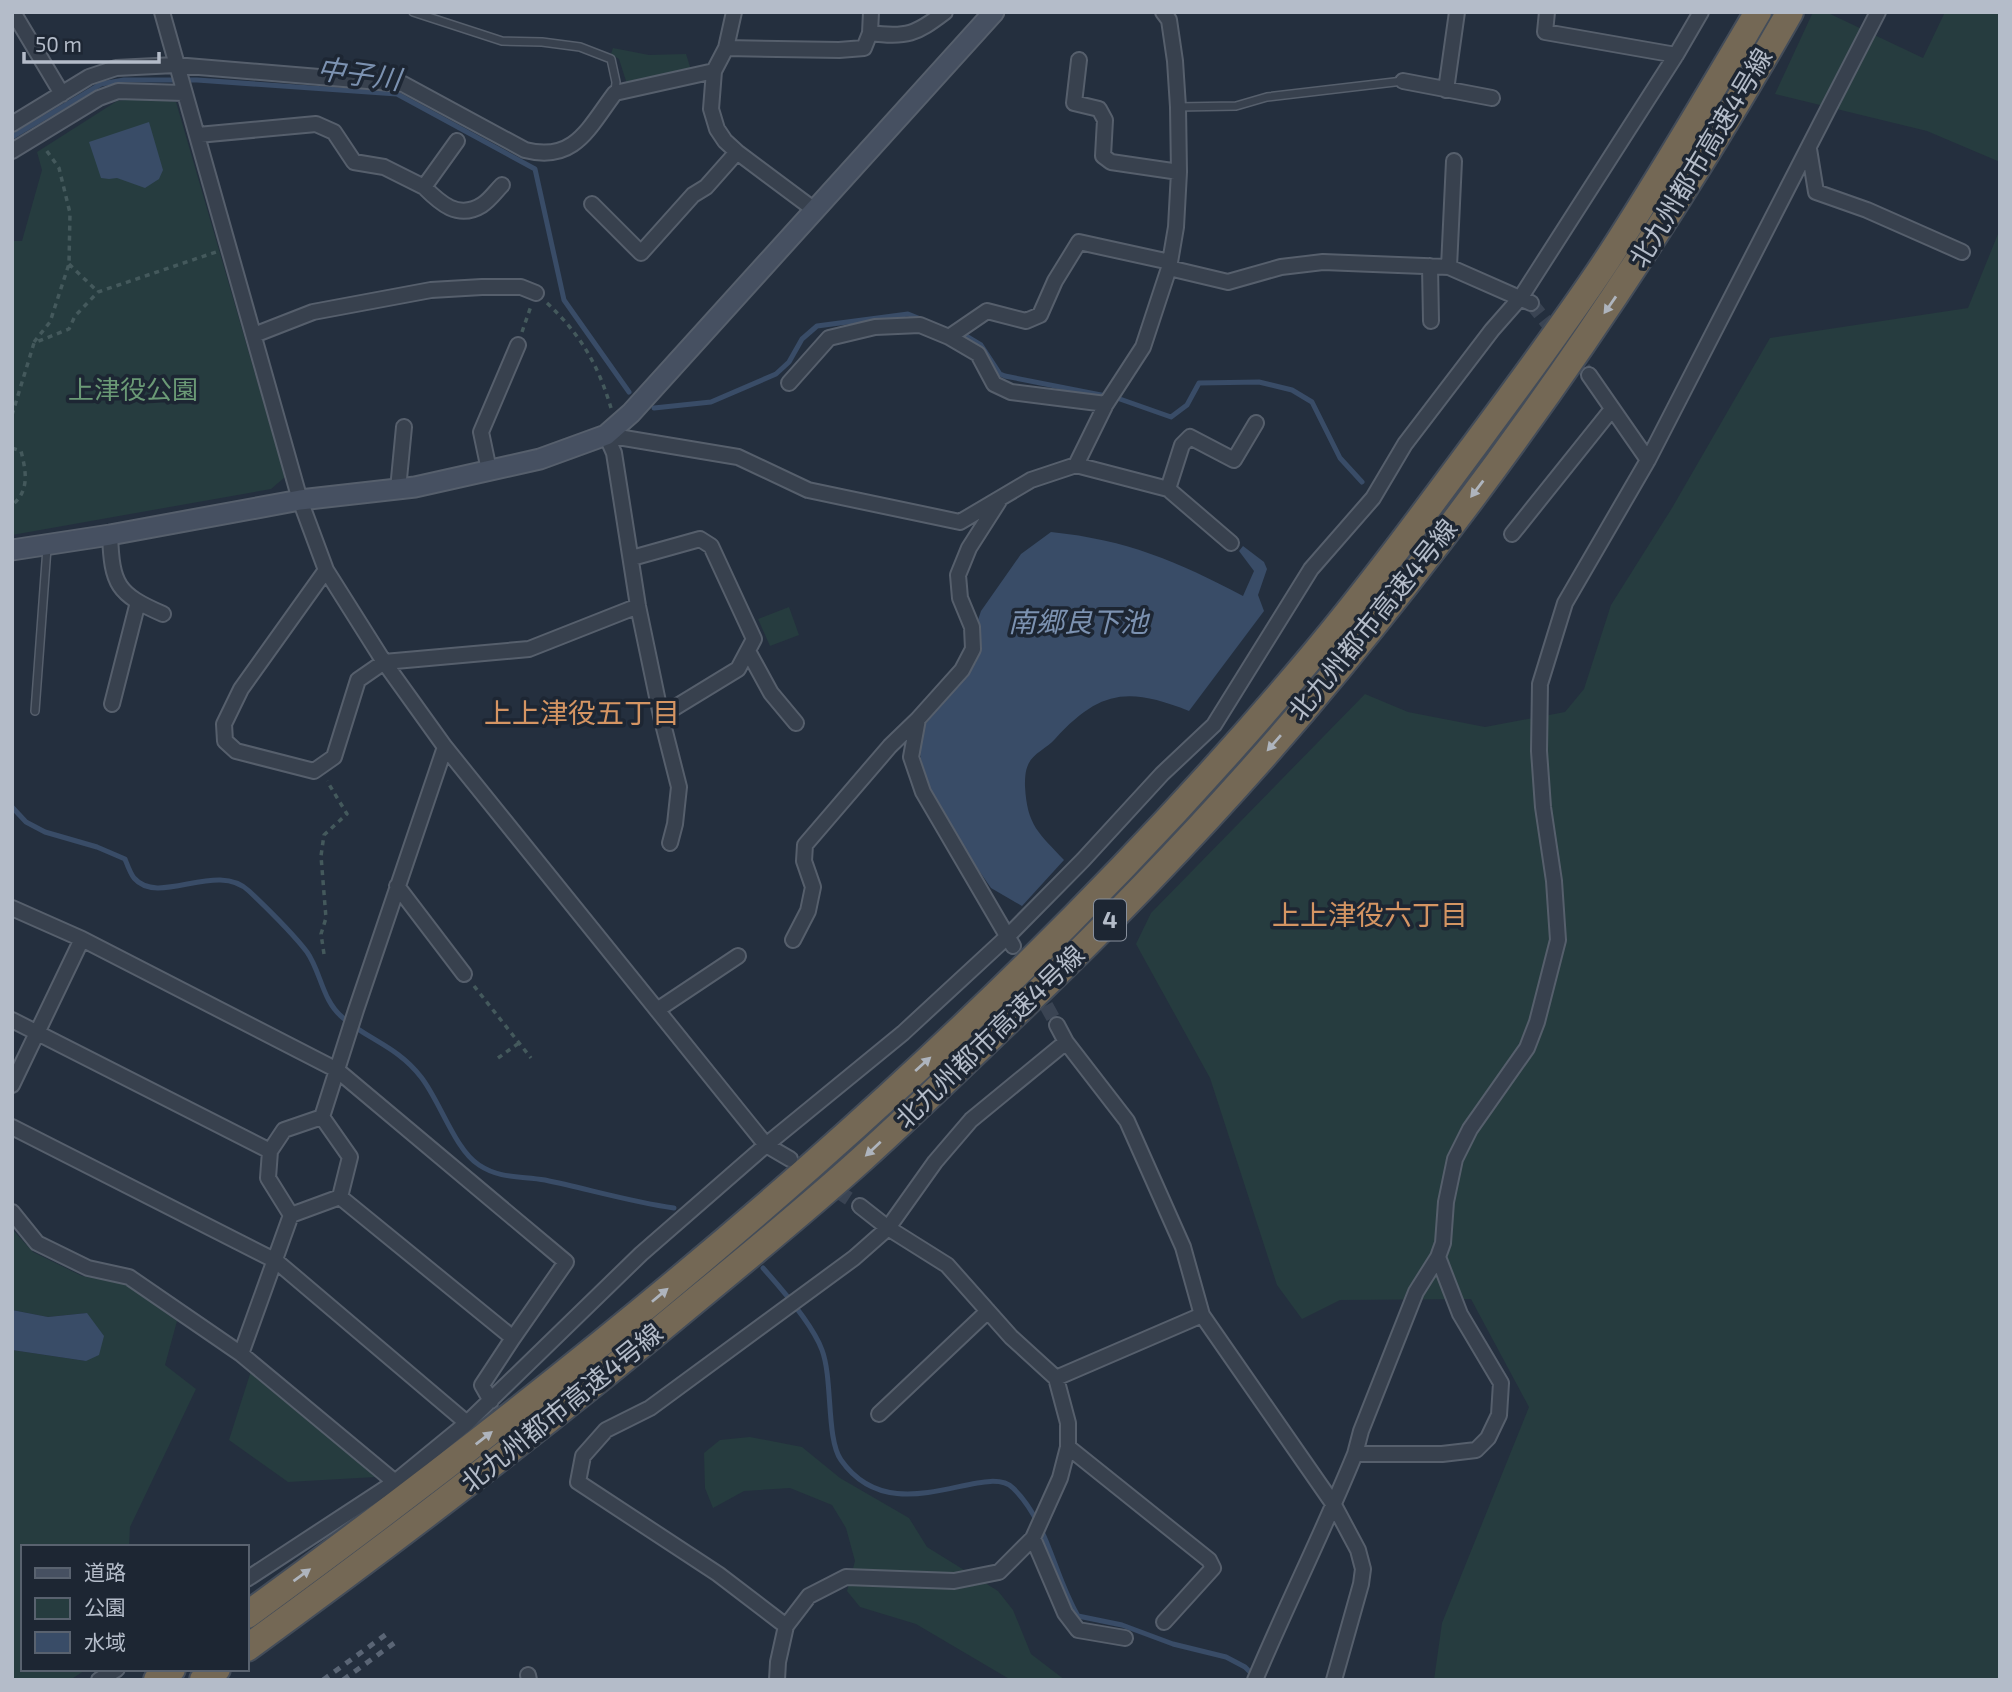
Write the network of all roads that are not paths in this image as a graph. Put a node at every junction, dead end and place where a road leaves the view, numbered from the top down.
1 (13, 12) edge
2 (162, 12) edge
3 (413, 12) edge
4 (734, 12) edge
5 (871, 12) edge
6 (945, 12) edge
7 (994, 12) edge
8 (1457, 12) edge
9 (1547, 12) edge
10 (1701, 12) edge
11 (1758, 12) edge
12 (1878, 12) edge
13 (1168, 15) edge
14 (1788, 15) edge
15 (870, 33) junction
16 (726, 48) junction
17 (1676, 55) junction
18 (1079, 60) dead end
19 (177, 69) junction
20 (713, 71) junction
21 (1403, 82) joint
22 (183, 90) junction
23 (1446, 90) junction
24 (615, 93) junction
25 (62, 94) junction
26 (1492, 98) dead end
27 (1178, 107) junction
28 (198, 135) junction
29 (15, 136) edge
30 (457, 141) dead end
31 (1809, 149) junction
32 (737, 152) junction
33 (1454, 160) dead end
34 (1179, 172) junction
35 (502, 185) dead end
36 (424, 187) junction
37 (592, 204) dead end
38 (816, 211) junction
39 (1962, 252) dead end
40 (1170, 265) junction
41 (1430, 266) junction
42 (1449, 267) junction
43 (536, 293) road end
44 (1526, 300) junction
45 (1431, 321) dead end
46 (254, 335) junction
47 (949, 337) junction
48 (518, 345) road end
49 (1588, 375) tunnel mouth
50 (789, 383) dead end
51 (1106, 404) junction
52 (1612, 409) junction
53 (1256, 423) dead end
54 (404, 427) dead end
55 (611, 431) junction
56 (1648, 460) junction
57 (1076, 464) junction
58 (489, 470) junction
59 (398, 489) junction
60 (1168, 489) junction
61 (1001, 497) junction
62 (300, 500) junction
63 (1512, 534) dead end
64 (110, 535) junction
65 (1231, 542) dead end
66 (47, 545) junction
67 (12, 550) edge
68 (632, 558) junction
69 (326, 570) junction
70 (138, 603) junction
71 (638, 606) junction
72 (163, 614) dead end
73 (748, 651) junction
74 (384, 662) junction
75 (112, 704) dead end
76 (36, 711) dead end
77 (661, 716) junction
78 (918, 719) junction
79 (796, 723) dead end
80 (445, 747) junction
81 (670, 843) dead end
82 (397, 886) junction
83 (12, 908) edge
84 (82, 939) junction
85 (793, 940) dead end
86 (1011, 941) junction
87 (738, 956) dead end
88 (464, 974) road end
89 (657, 1010) junction
90 (12, 1020) edge
91 (1057, 1025) tunnel mouth
92 (38, 1033) junction
93 (1066, 1042) junction
94 (337, 1070) junction
95 (12, 1085) edge
96 (322, 1117) junction
97 (12, 1126) edge
98 (766, 1145) junction
99 (270, 1151) junction
100 (790, 1159) tunnel mouth
101 (340, 1197) junction
102 (860, 1206) tunnel mouth
103 (12, 1212) edge
104 (291, 1215) junction
105 (888, 1228) junction
106 (1438, 1257) junction
107 (276, 1261) junction
108 (988, 1311) junction
109 (1202, 1315) junction
110 (513, 1338) junction
111 (241, 1354) junction
112 (1056, 1378) junction
113 (491, 1401) junction
114 (879, 1414) dead end
115 (467, 1423) junction
116 (1068, 1447) junction
117 (1355, 1454) junction
118 (395, 1482) junction
119 (1334, 1505) junction
120 (1035, 1535) junction
121 (248, 1578) edge
122 (248, 1614) edge
123 (1164, 1622) dead end
124 (786, 1626) junction
125 (1125, 1638) dead end
126 (248, 1647) edge
127 (777, 1680) edge
128 (1255, 1680) edge
129 (1334, 1680) edge

1 - 25 street
2 - 19 street
3 - 24 lane
4 - 16 street
5 - 15 street
6 - 15 street
7 - 38 street
8 - 23 street
9 - 17 street
10 - 17 street
122 -> 11 highway, 北九州都市高速4号線 / 4
12 - 31 street
13 - 27 street
14 -> 126 highway, 北九州都市高速4号線 / 4
15 - 16 street
16 - 20 street
17 - 44 street
18 - 34 street
19 - 22 street
19 - 24 street
19 - 25 street
20 - 24 street
20 - 32 street
21 - 23 street
21 - 27 lane
22 - 28 street
22 - 29 street
23 - 26 street
25 - 29 street
27 - 34 street
28 - 36 street
28 - 46 street
30 - 36 street
31 - 39 street
31 - 56 street
32 - 37 street
32 - 38 street
33 - 42 street
34 - 40 street
35 - 36 street
38 - 55 street
40 - 41 street
40 - 47 street
40 - 51 street
41 - 42 street
41 - 45 street
42 - 44 street
43 - 46 street
44 - 86 street
46 - 62 street
47 - 50 street
47 - 51 street
48 - 58 street
49 - 52 street
51 - 57 street
52 - 56 street
52 - 63 street
53 - 60 street
54 - 59 street
55 - 58 street
55 - 61 street
55 - 68 street
56 - 106 street
57 - 60 street
57 - 61 street
58 - 59 street
59 - 62 street
60 - 65 street
61 - 78 street
62 - 64 street
62 - 69 street
64 - 66 street
64 - 70 street
66 - 67 street
66 - 76 lane
68 - 71 street
68 - 73 street
69 - 74 street
69 - 74 street
70 - 72 street
70 - 75 street
71 - 74 street
71 - 77 street
73 - 77 street
73 - 79 street
74 - 80 street
77 - 81 street
78 - 85 street
78 - 86 street
80 - 82 street
80 - 89 street
82 - 88 street
82 - 94 street
83 - 84 street
84 - 92 street
84 - 94 street
86 - 98 street
87 - 89 street
89 - 98 street
90 - 92 street
91 - 93 street
92 - 95 street
92 - 99 street
93 - 105 street
93 - 109 street
94 - 96 street
94 - 110 street
96 - 99 street
96 - 101 street
97 - 107 street
98 - 100 street
98 - 113 street
99 - 104 street
101 - 104 street
101 - 110 street
102 - 105 street
103 - 111 street
104 - 107 street
105 - 108 street
105 - 124 street
106 - 117 street
106 - 117 street
107 - 111 street
107 - 115 street
108 - 112 street
108 - 114 street
109 - 112 street
109 - 119 street
110 - 113 street
111 - 118 street
112 - 116 street
113 - 115 street
115 - 118 street
116 - 120 street
116 - 123 street
117 - 119 street
118 - 121 street
119 - 128 street
119 - 129 street
120 - 124 street
120 - 125 street
124 - 127 street

